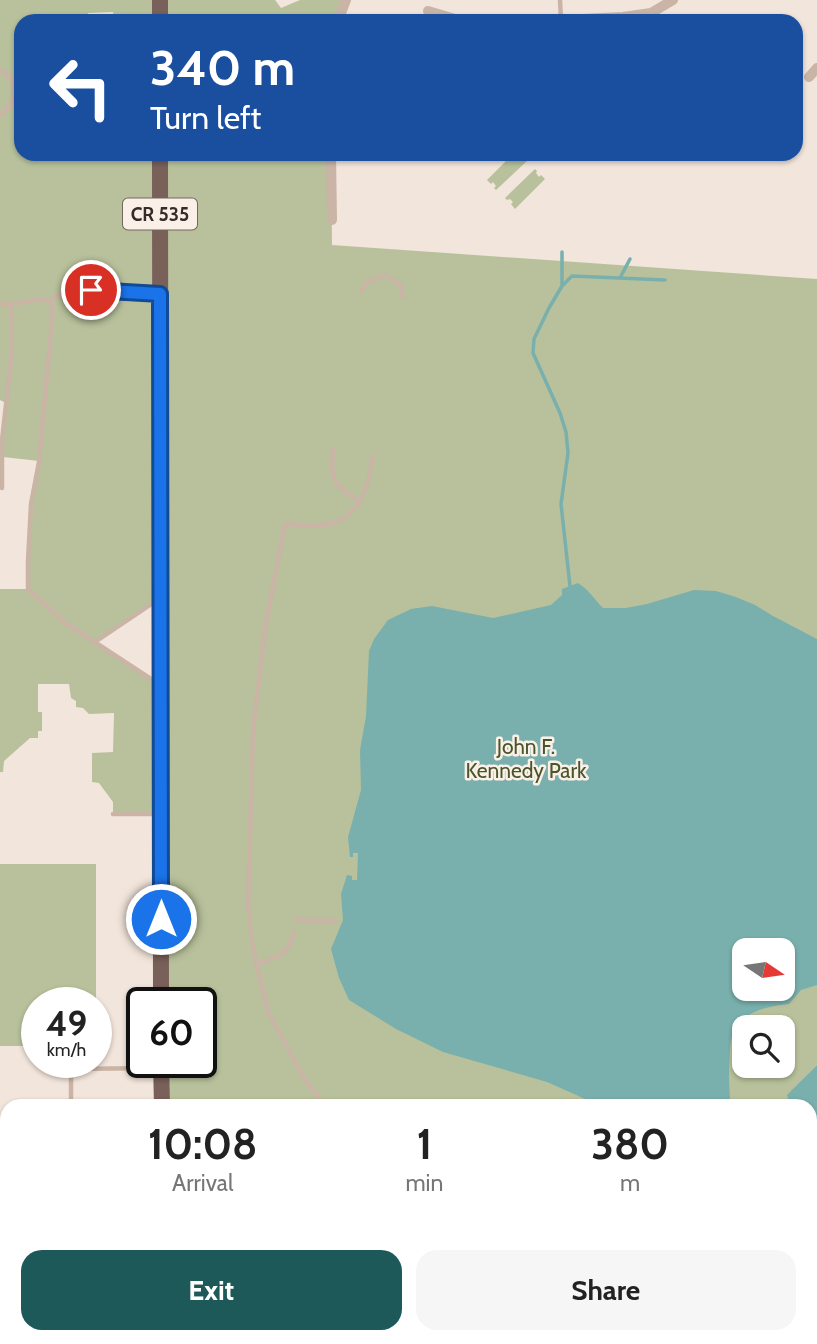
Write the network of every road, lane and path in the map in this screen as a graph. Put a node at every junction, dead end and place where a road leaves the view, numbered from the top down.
1 (673, 0) edge
2 (428, 10) dead end
3 (440, 14) edge
4 (644, 14) edge
5 (817, 68) edge
6 (0, 70) edge
7 (809, 78) dead end
8 (0, 115) edge
9 (160, 161) edge
10 (331, 161) edge
11 (332, 220) dead end
12 (361, 291) dead end
13 (160, 294) junction
14 (403, 298) dead end
15 (49, 301) junction
16 (0, 304) edge
17 (9, 305) junction
18 (333, 450) dead end
19 (373, 456) dead end
20 (2, 488) dead end
21 (360, 502) junction
22 (160, 599) junction
23 (95, 642) junction
24 (161, 685) junction
25 (113, 814) dead end
26 (160, 814) junction
27 (295, 920) dead end
28 (335, 921) dead end
29 (294, 931) dead end
30 (256, 964) junction
31 (161, 987) edge
32 (126, 1067) edge
33 (162, 1078) edge
34 (71, 1099) edge
35 (162, 1099) edge
36 (320, 1099) edge

1 - 4 street
2 - 3 street
5 - 7 street
6 - 8 lane
9 - 13 main road, CR 535
10 - 11 street
12 - 14 lane
13 - 15 lane
13 - 22 main road, CR 535
15 - 17 lane
15 - 23 lane
16 - 17 lane
17 - 20 lane
18 - 21 lane
19 - 21 lane
21 - 30 lane
22 - 23 lane
22 - 24 main road, CR 535
23 - 24 lane
24 - 26 main road, CR 535
25 - 26 lane
26 - 31 main road, CR 535
27 - 28 lane
29 - 30 lane
30 - 36 lane
32 - 34 lane
33 - 35 main road

